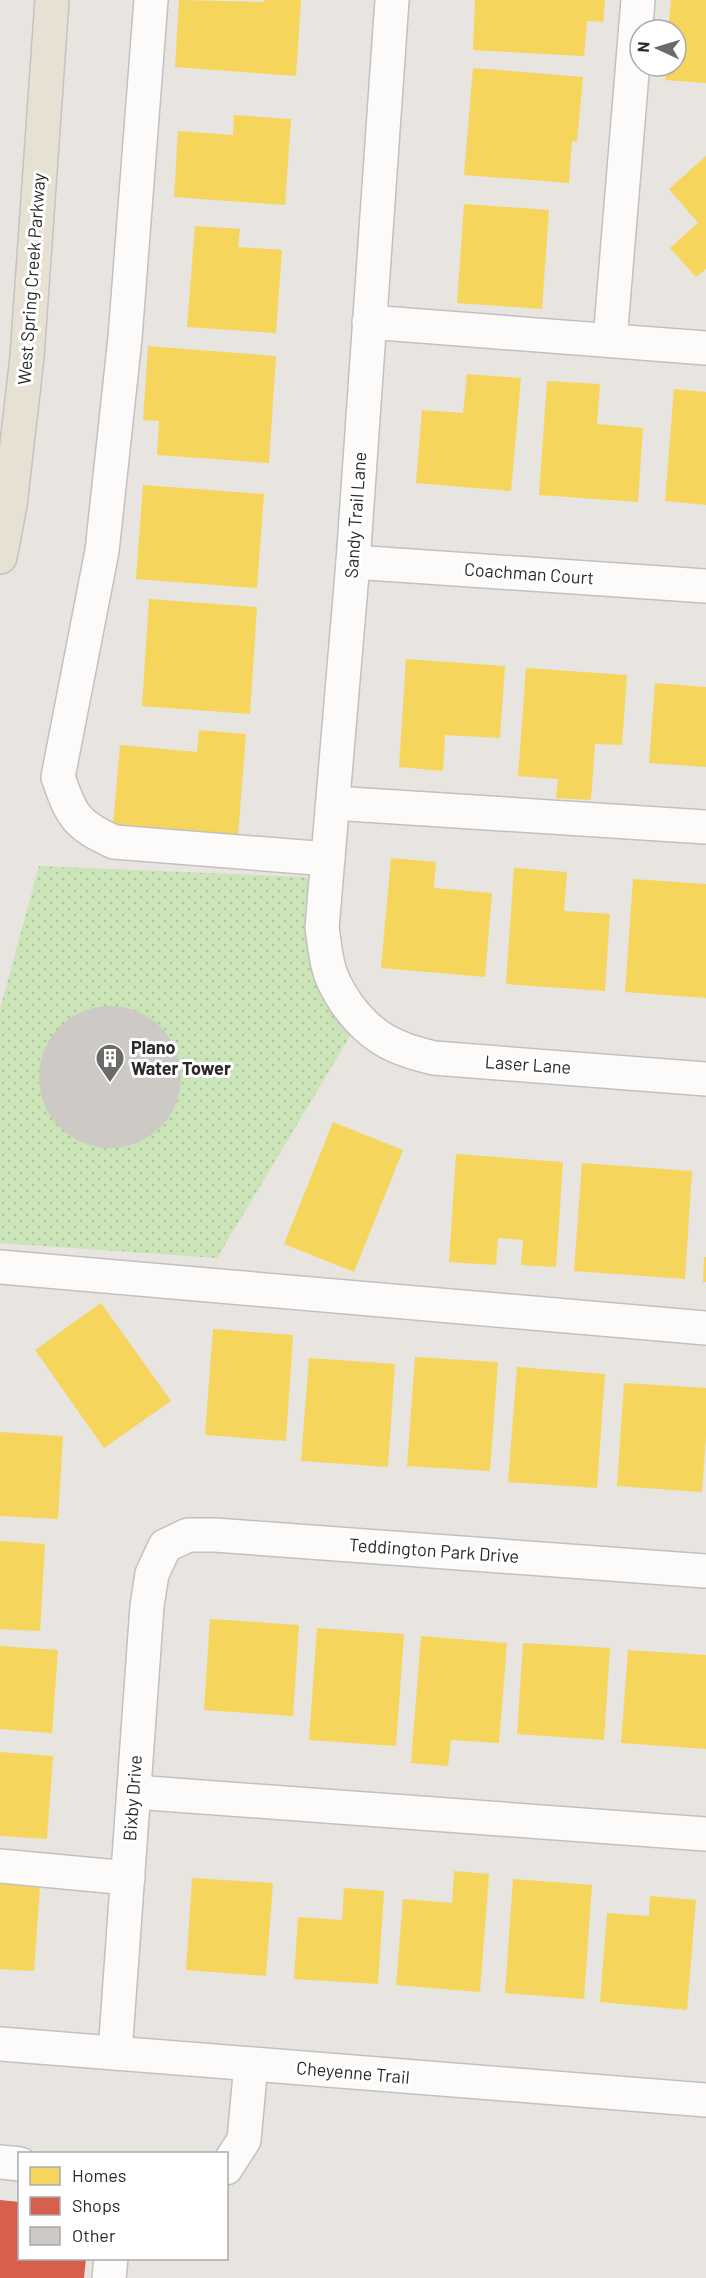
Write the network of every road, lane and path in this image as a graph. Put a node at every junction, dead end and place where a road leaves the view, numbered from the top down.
1 (52, 0) edge
2 (151, 0) edge
3 (392, 0) edge
4 (638, 0) edge
5 (369, 322) junction
6 (610, 340) junction
7 (706, 348) edge
8 (0, 556) edge
9 (353, 562) junction
10 (706, 586) edge
11 (333, 803) junction
12 (706, 827) edge
13 (328, 860) junction
14 (359, 1021) joint
15 (706, 1079) edge
16 (0, 1267) edge
17 (706, 1328) edge
18 (165, 1546) joint
19 (706, 1571) edge
20 (134, 1792) junction
21 (706, 1834) edge
22 (0, 1866) edge
23 (128, 1878) junction
24 (0, 2044) edge
25 (115, 2054) junction
26 (251, 2064) junction
27 (706, 2100) edge
28 (0, 2162) edge
29 (18, 2164) edge
30 (228, 2165) edge
31 (111, 2260) edge
32 (109, 2278) edge

1 - 8 main road, West Spring Creek Parkway
2 - 13 street
3 - 5 street, Sandy Trail Lane
4 - 6 street
5 - 6 street
5 - 9 street, Sandy Trail Lane
6 - 7 street
9 - 10 street, Coachman Court
9 - 11 street, Sandy Trail Lane
11 - 12 street
11 - 13 street, Sandy Trail Lane
13 - 14 street, Sandy Trail Lane
14 - 15 street, Laser Lane
16 - 17 street
18 - 19 street, Teddington Park Drive
18 - 20 street, Bixby Drive
20 - 21 street
20 - 23 street, Bixby Drive
22 - 23 street
23 - 25 street, Bixby Drive
24 - 25 street, Cheyenne Trail
25 - 26 street, Cheyenne Trail
26 - 27 street, Cheyenne Trail
26 - 30 street
28 - 29 street
31 - 32 street

